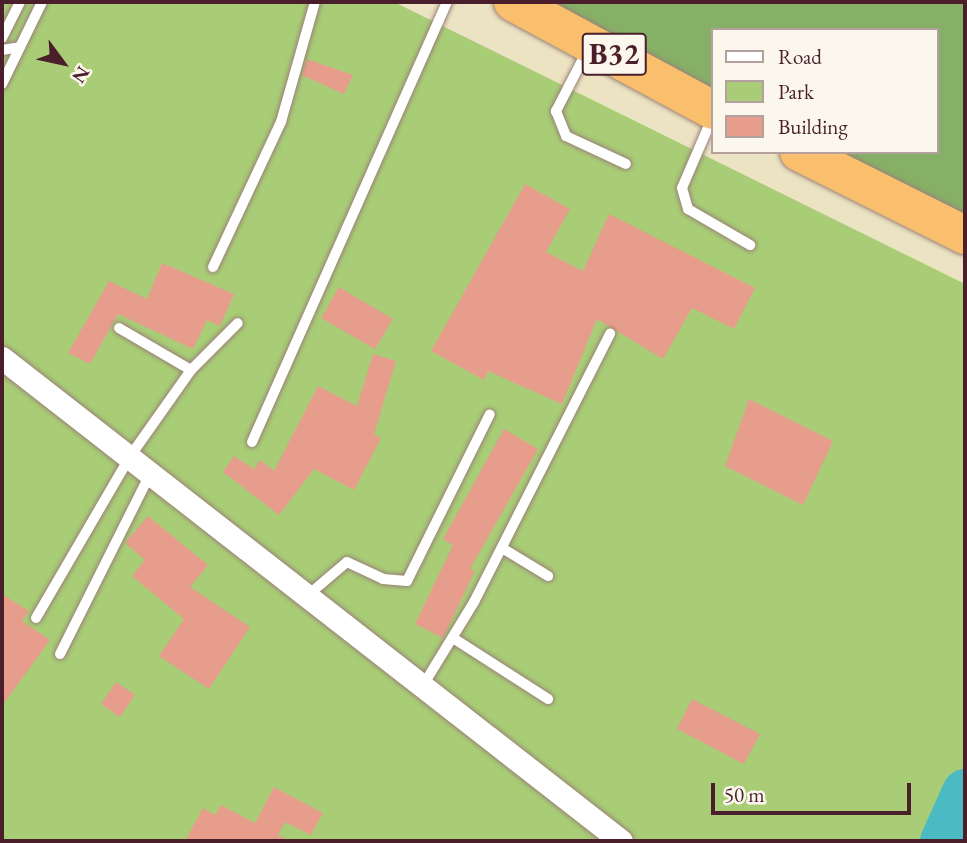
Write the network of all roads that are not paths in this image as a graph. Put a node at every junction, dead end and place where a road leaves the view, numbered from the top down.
1 (20, 2) edge
2 (42, 2) edge
3 (315, 2) edge
4 (447, 2) edge
5 (513, 2) edge
6 (2, 38) edge
7 (592, 42) junction
8 (20, 47) junction
9 (2, 50) edge
10 (2, 84) edge
11 (712, 109) edge
12 (712, 119) edge
13 (803, 154) edge
14 (626, 164) dead end
15 (965, 235) edge
16 (750, 245) dead end
17 (213, 267) dead end
18 (237, 323) dead end
19 (119, 328) dead end
20 (610, 334) dead end
21 (2, 358) edge
22 (191, 370) junction
23 (490, 414) dead end
24 (252, 442) dead end
25 (131, 455) junction
26 (151, 471) junction
27 (502, 548) junction
28 (548, 576) dead end
29 (305, 598) junction
30 (36, 618) dead end
31 (453, 638) junction
32 (60, 654) dead end
33 (422, 687) junction
34 (548, 699) dead end
35 (621, 841) edge

1 - 6 lane
2 - 8 lane
3 - 17 lane
4 - 24 lane
5 - 7 highway, B32
7 - 11 highway, B32
7 - 14 lane
8 - 9 lane
8 - 10 lane
12 - 16 lane
13 - 15 highway
18 - 22 lane
19 - 22 lane
20 - 27 lane
21 - 25 street
22 - 25 lane
23 - 29 lane
25 - 26 street
25 - 30 lane
26 - 29 street
26 - 32 lane
27 - 28 lane
27 - 31 lane
29 - 33 street
31 - 33 lane
31 - 34 lane
33 - 35 street

